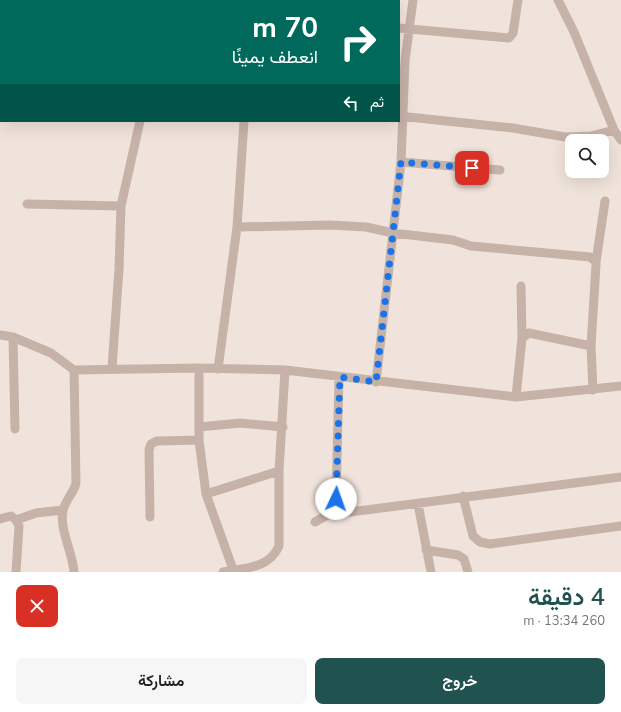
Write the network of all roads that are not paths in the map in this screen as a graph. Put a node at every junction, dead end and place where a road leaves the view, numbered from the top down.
1 (413, 0) edge
2 (518, 0) edge
3 (558, 0) edge
4 (400, 28) edge
5 (409, 30) junction
6 (401, 116) edge
7 (140, 122) edge
8 (244, 122) edge
9 (614, 130) junction
10 (621, 140) edge
11 (401, 162) junction
12 (500, 170) dead end
13 (605, 201) dead end
14 (26, 204) dead end
15 (121, 206) junction
16 (237, 226) junction
17 (393, 234) junction
18 (596, 262) junction
19 (522, 286) dead end
20 (0, 335) edge
21 (14, 337) junction
22 (522, 338) junction
23 (591, 346) junction
24 (112, 368) junction
25 (199, 368) junction
26 (218, 369) junction
27 (74, 370) junction
28 (285, 370) junction
29 (340, 377) junction
30 (376, 382) junction
31 (621, 386) edge
32 (593, 390) junction
33 (516, 397) junction
34 (199, 427) junction
35 (283, 427) junction
36 (15, 429) dead end
37 (199, 440) junction
38 (279, 471) junction
39 (621, 476) edge
40 (206, 494) junction
41 (463, 496) junction
42 (418, 504) junction
43 (63, 510) junction
44 (327, 514) junction
45 (150, 517) dead end
46 (0, 519) edge
47 (16, 520) junction
48 (315, 522) dead end
49 (621, 526) edge
50 (426, 550) junction
51 (234, 571) edge
52 (16, 572) edge
53 (74, 572) edge
54 (223, 572) edge
55 (430, 572) edge
56 (468, 572) edge

1 - 5 street
2 - 5 street
3 - 9 street
4 - 5 street
5 - 6 street
6 - 9 street
6 - 11 street
7 - 15 street
8 - 16 street
9 - 10 street
11 - 12 street
11 - 17 street
13 - 18 street
14 - 15 street
15 - 24 street
16 - 17 street
16 - 26 street
17 - 18 street
17 - 30 street
18 - 23 street
19 - 22 street
20 - 21 street
21 - 27 street
21 - 36 street
22 - 23 street
22 - 33 street
23 - 32 street
24 - 25 street
24 - 27 street
25 - 26 street
25 - 34 street
26 - 28 street
27 - 43 street
28 - 29 street
28 - 35 street
29 - 30 street
29 - 44 street
30 - 33 street
31 - 32 street
32 - 33 street
34 - 35 street
34 - 37 street
35 - 38 street
37 - 40 street
37 - 45 street
38 - 40 street
38 - 51 street
39 - 41 street
40 - 51 street
41 - 42 street
41 - 49 street
42 - 44 street
42 - 50 street
43 - 47 street
43 - 53 street
44 - 48 street
46 - 47 street
47 - 52 street
50 - 55 street
50 - 56 street
51 - 54 street

